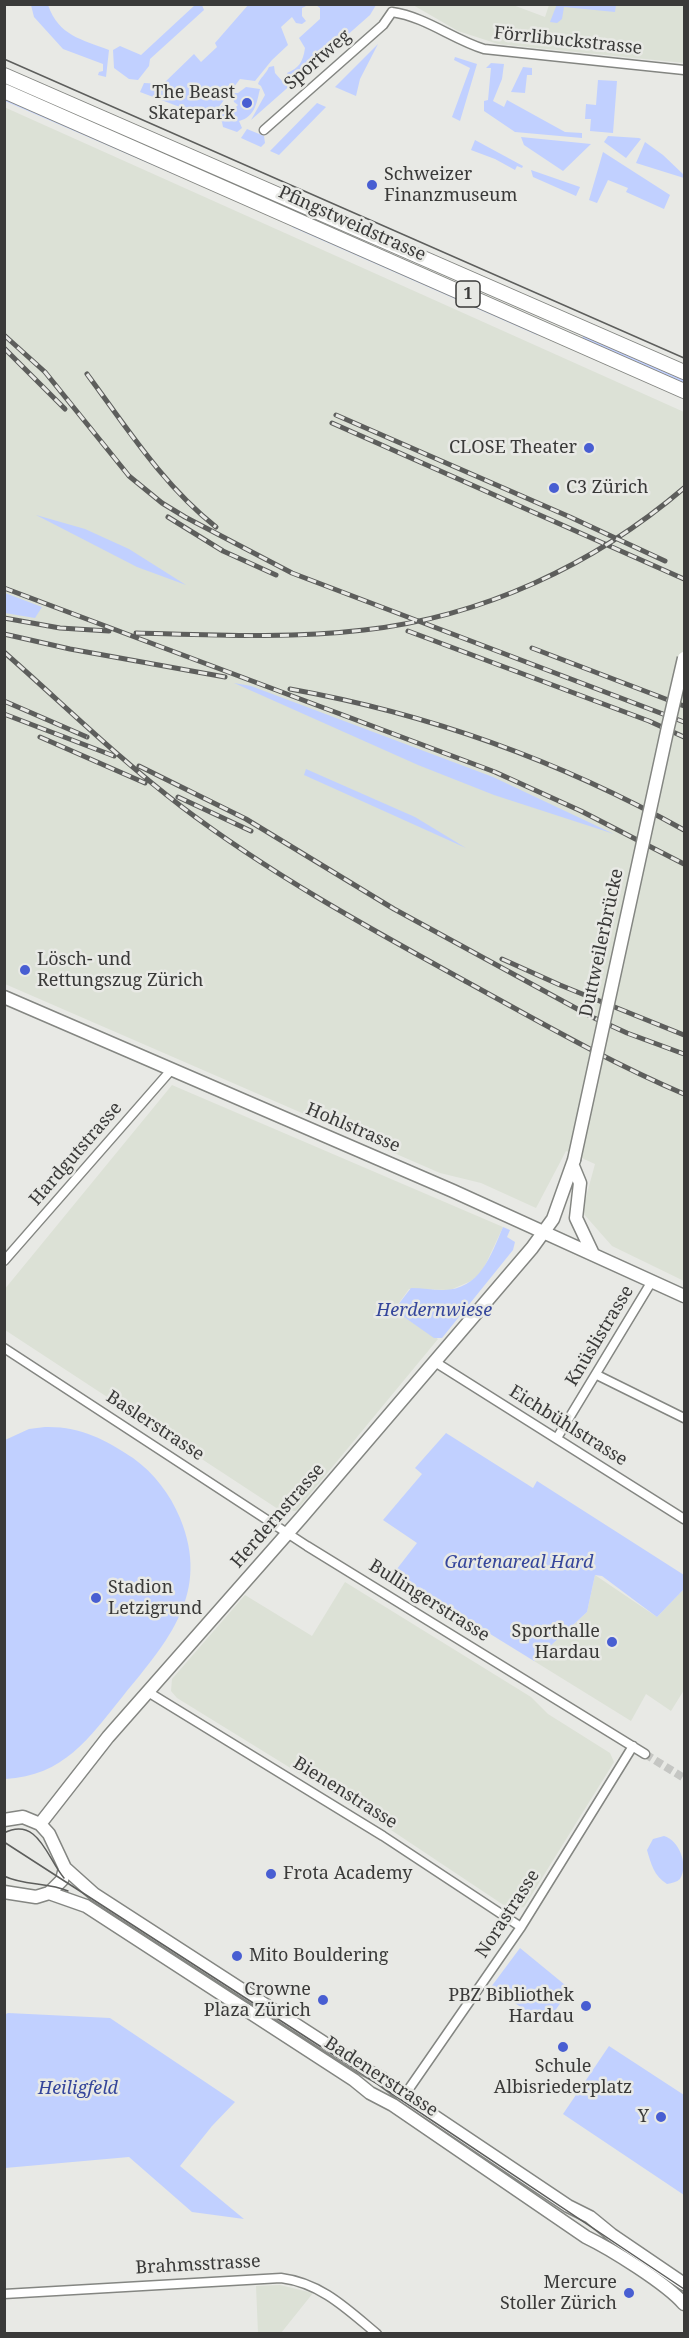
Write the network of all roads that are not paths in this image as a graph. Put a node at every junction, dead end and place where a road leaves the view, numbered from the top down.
1 (392, 8) edge
2 (684, 70) edge
3 (4, 75) edge
4 (4, 91) edge
5 (264, 130) dead end
6 (684, 372) edge
7 (684, 391) edge
8 (684, 658) edge
9 (4, 997) edge
10 (172, 1069) junction
11 (573, 1162) junction
12 (544, 1231) junction
13 (593, 1254) junction
14 (4, 1261) edge
15 (652, 1281) junction
16 (684, 1296) edge
17 (4, 1348) edge
18 (435, 1362) junction
19 (597, 1375) junction
20 (684, 1418) edge
21 (557, 1438) junction
22 (684, 1519) edge
23 (288, 1533) junction
24 (148, 1692) junction
25 (633, 1746) junction
26 (645, 1754) tunnel mouth
27 (5, 1819) edge
28 (40, 1824) junction
29 (65, 1868) junction
30 (4, 1892) edge
31 (49, 1893) junction
32 (521, 1927) junction
33 (404, 2096) junction
34 (684, 2284) edge
35 (4, 2294) edge
36 (684, 2304) edge
37 (377, 2334) edge

1 - 2 street, Förrlibuckstrasse
1 - 5 street, Sportweg
3 - 6 main road, Pfingstweidstrasse / 1
4 - 7 main road, Pfingstweidstrasse / 1
8 - 11 street, Duttweilerbrücke, bridge
9 - 10 street, Hohlstrasse
10 - 12 street, Hohlstrasse
10 - 14 street, Hardgutstrasse
11 - 12 street, Duttweilerbrücke
11 - 13 street
12 - 13 street, Hohlstrasse
12 - 18 street, Herdernstrasse
13 - 15 street, Hohlstrasse
15 - 16 street, Hohlstrasse
15 - 19 street, Knüslistrasse
17 - 23 street, Baslerstrasse
18 - 21 street, Eichbühlstrasse
18 - 23 street, Herdernstrasse
19 - 20 street
19 - 21 street, Knüslistrasse
21 - 22 street, Eichbühlstrasse
23 - 24 street, Herdernstrasse
23 - 25 street, Bullingerstrasse
24 - 28 street, Herdernstrasse
24 - 32 street, Bienenstrasse
25 - 26 street, Bullingerstrasse
25 - 32 street, Norastrasse
27 - 28 street
28 - 29 street, Badenerstrasse
29 - 31 street
29 - 33 street, Badenerstrasse
30 - 31 street, Badenerstrasse
31 - 36 street, Badenerstrasse
32 - 33 street, Norastrasse
33 - 34 street, Badenerstrasse
35 - 37 street, Brahmsstrasse

